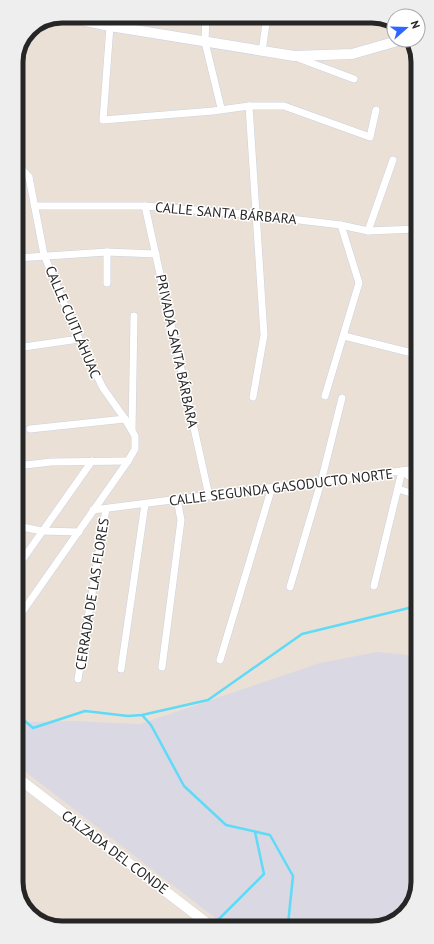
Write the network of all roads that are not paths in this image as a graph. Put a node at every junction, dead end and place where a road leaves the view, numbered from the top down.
1 (96, 23) edge
2 (206, 23) edge
3 (267, 23) edge
4 (110, 26) junction
5 (205, 42) junction
6 (386, 44) edge
7 (262, 52) junction
8 (294, 56) junction
9 (354, 79) dead end
10 (249, 106) junction
11 (221, 108) junction
12 (376, 110) dead end
13 (393, 160) dead end
14 (23, 171) edge
15 (35, 206) junction
16 (145, 206) junction
17 (257, 215) junction
18 (341, 225) junction
19 (411, 229) edge
20 (368, 231) junction
21 (107, 252) junction
22 (156, 254) junction
23 (44, 255) junction
24 (23, 257) edge
25 (108, 282) dead end
26 (134, 316) dead end
27 (344, 336) junction
28 (79, 339) junction
29 (23, 347) edge
30 (411, 353) edge
31 (325, 396) dead end
32 (253, 397) dead end
33 (342, 398) dead end
34 (125, 419) junction
35 (30, 429) dead end
36 (132, 430) junction
37 (92, 461) junction
38 (128, 461) junction
39 (23, 465) edge
40 (411, 470) edge
41 (402, 471) junction
42 (411, 478) edge
43 (322, 482) junction
44 (272, 487) junction
45 (398, 489) junction
46 (411, 492) edge
47 (208, 496) junction
48 (177, 499) junction
49 (145, 504) junction
50 (106, 508) junction
51 (93, 510) junction
52 (23, 527) edge
53 (42, 531) junction
54 (79, 532) junction
55 (23, 559) edge
56 (374, 586) dead end
57 (290, 587) dead end
58 (23, 611) edge
59 (220, 660) dead end
60 (162, 667) dead end
61 (120, 669) dead end
62 (78, 679) dead end
63 (23, 782) edge
64 (204, 921) edge

1 - 4 street
2 - 5 street
3 - 7 street
4 - 5 street
4 - 11 street
5 - 7 street
5 - 11 street
6 - 8 street
7 - 8 street
8 - 9 street
10 - 11 street
10 - 12 street
10 - 17 street
13 - 20 street
14 - 15 street, CALLE CUITLÁHUAC
15 - 16 street, CALLE SANTA BÁRBARA
15 - 23 street, CALLE CUITLÁHUAC
16 - 17 street, CALLE SANTA BÁRBARA
16 - 22 street, PRIVADA SANTA BÁRBARA
17 - 18 street, CALLE SANTA BÁRBARA
17 - 32 street
18 - 20 street, CALLE SANTA BÁRBARA
18 - 27 street
19 - 20 street, CALLE SANTA BÁRBARA
21 - 22 street
21 - 23 street
21 - 25 street
22 - 47 street, PRIVADA SANTA BÁRBARA
23 - 24 street
23 - 28 street, CALLE CUITLÁHUAC
26 - 36 street
27 - 30 street
27 - 31 street
28 - 29 street
28 - 34 street, CALLE CUITLÁHUAC
33 - 43 street
34 - 35 street
34 - 36 street, CALLE CUITLÁHUAC
36 - 38 street, CALLE CUITLÁHUAC
37 - 38 street
37 - 39 street
37 - 53 street
38 - 51 street, CALLE CUITLÁHUAC
40 - 41 street, CALLE SEGUNDA GASODUCTO NORTE
41 - 42 street
41 - 43 street, CALLE SEGUNDA GASODUCTO NORTE
41 - 45 street
43 - 44 street, CALLE SEGUNDA GASODUCTO NORTE
43 - 57 street
44 - 47 street, CALLE SEGUNDA GASODUCTO NORTE
44 - 59 street
45 - 46 street
45 - 56 street
47 - 48 street, CALLE SEGUNDA GASODUCTO NORTE
48 - 49 street, CALLE SEGUNDA GASODUCTO NORTE
48 - 60 street
49 - 50 street, CALLE SEGUNDA GASODUCTO NORTE
49 - 61 street
50 - 51 street, CALLE SEGUNDA GASODUCTO NORTE
50 - 62 street, CERRADA DE LAS FLORES
51 - 54 street, CALLE CUITLÁHUAC
52 - 53 street
53 - 54 street
53 - 55 street
54 - 58 street, CALLE CUITLÁHUAC
63 - 64 street, CALZADA DEL CONDE

